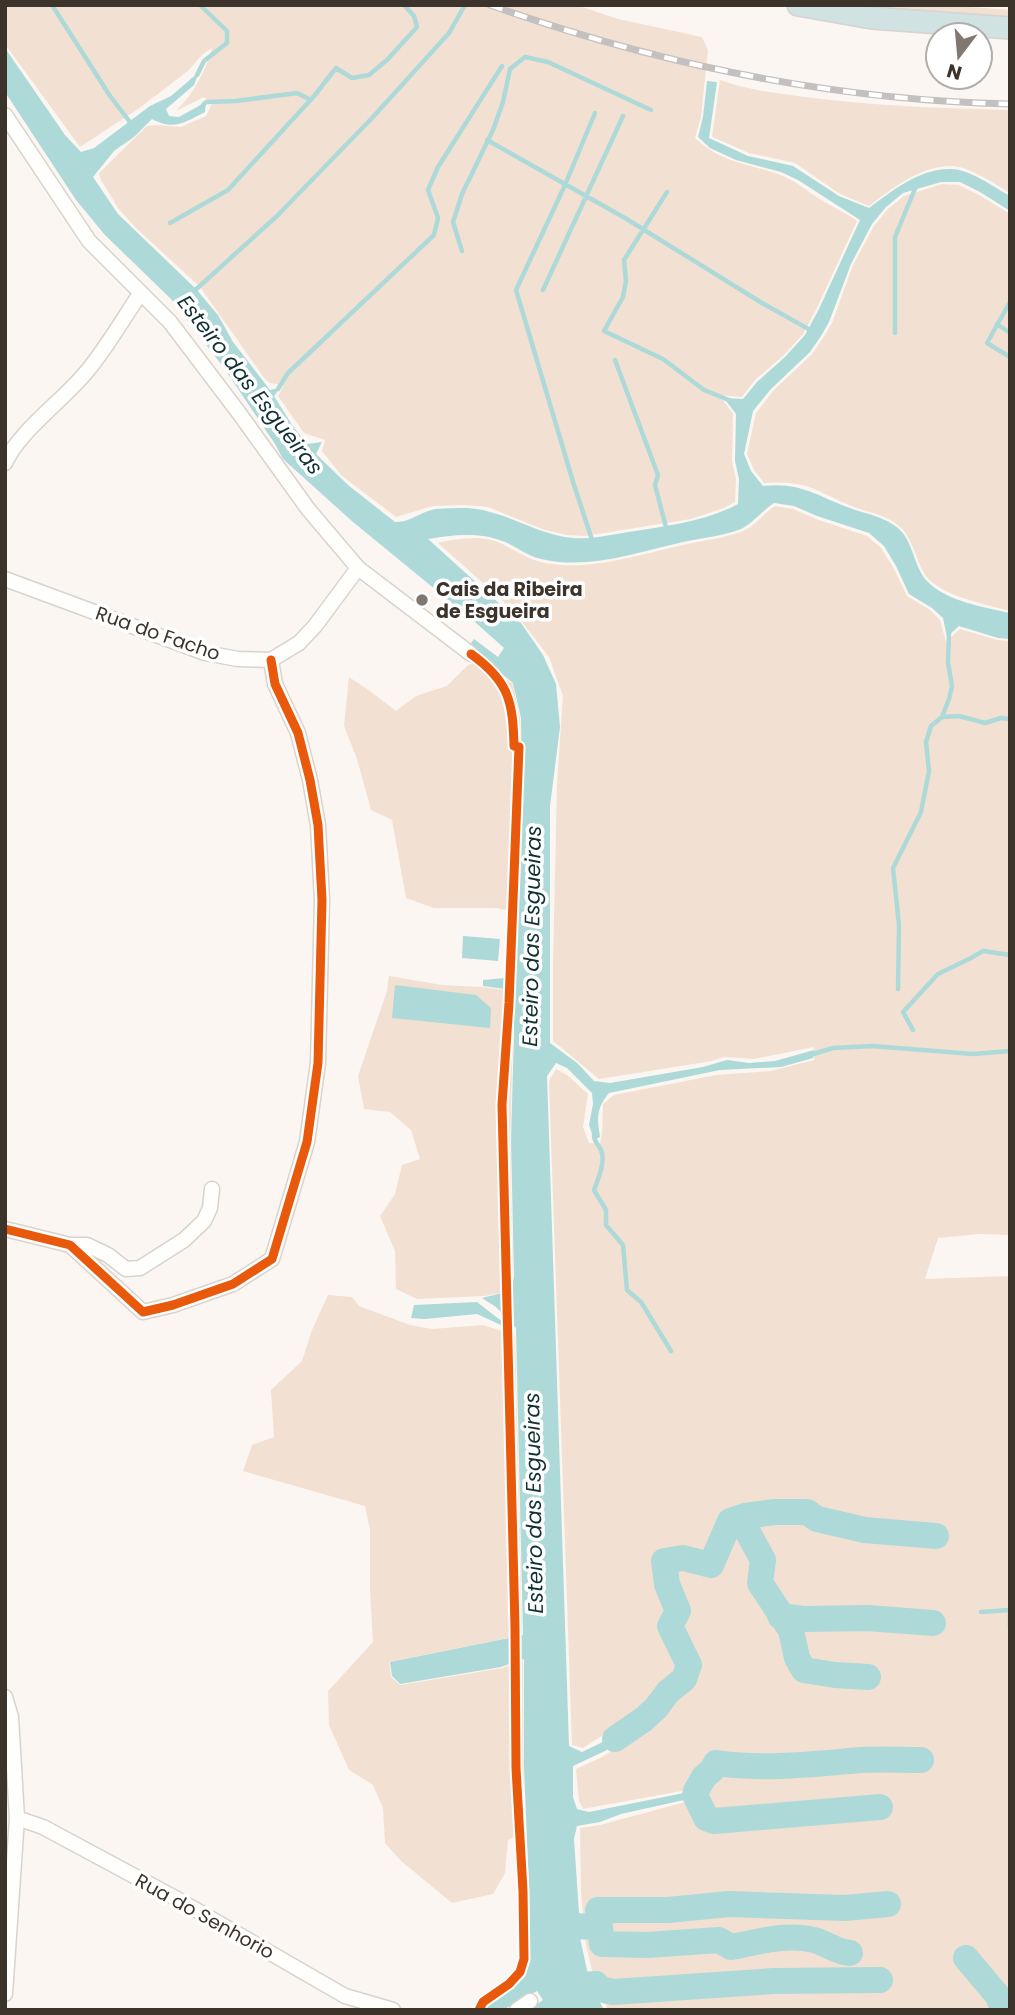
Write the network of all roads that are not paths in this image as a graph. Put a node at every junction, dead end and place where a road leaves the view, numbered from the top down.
1 (797, 5) edge
2 (1010, 27) edge
3 (5, 115) edge
4 (140, 294) junction
5 (5, 463) edge
6 (358, 568) junction
7 (5, 579) edge
8 (471, 654) dead end
9 (271, 660) junction
10 (212, 1189) dead end
11 (5, 1229) edge
12 (70, 1245) junction
13 (5, 1697) edge
14 (8, 1716) edge
15 (17, 1818) junction
16 (5, 1994) edge
17 (530, 2001) dead end
18 (393, 2010) edge
19 (517, 2010) edge

1 - 2 highway
3 - 4 street
4 - 5 street
4 - 6 street
6 - 8 street
6 - 9 street
7 - 9 street, Rua do Facho
9 - 12 street
10 - 12 street
11 - 12 street
13 - 14 street
14 - 15 street
15 - 16 street
15 - 18 street, Rua do Senhorio
17 - 19 street

